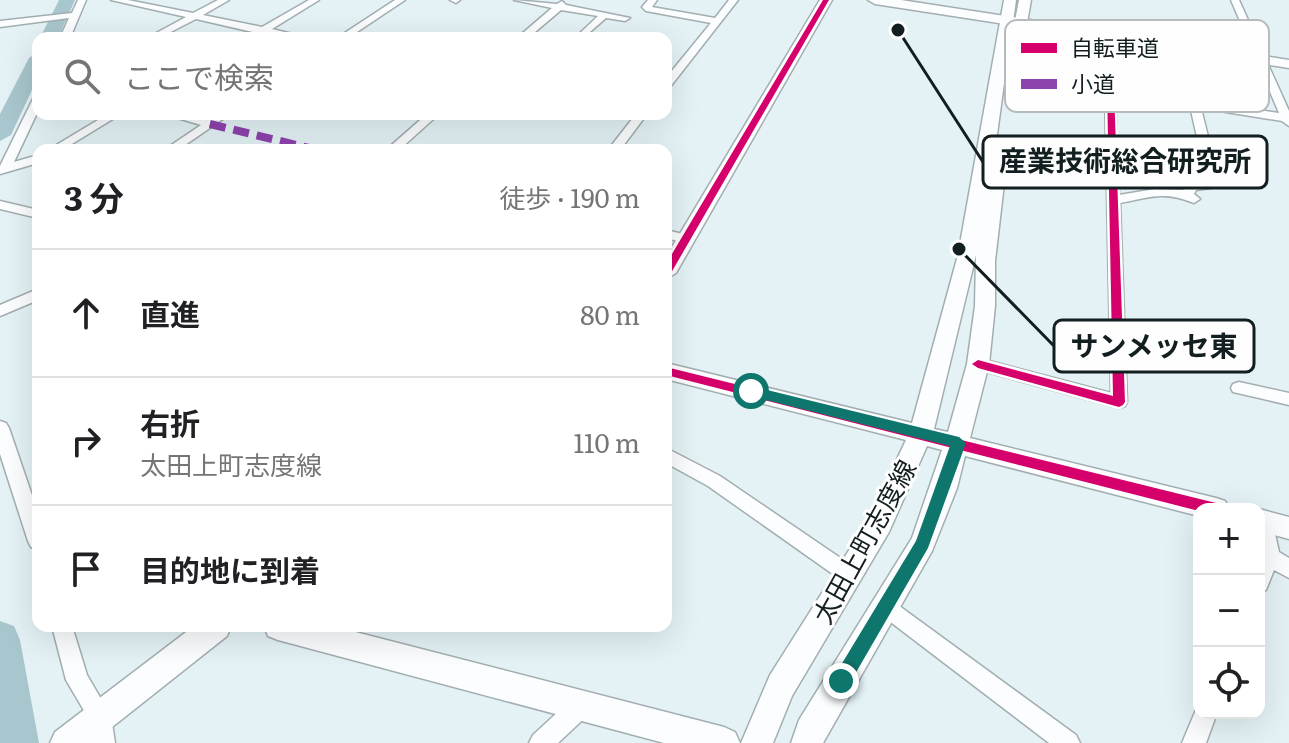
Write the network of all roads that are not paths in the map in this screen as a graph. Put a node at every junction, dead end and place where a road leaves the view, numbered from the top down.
1 (82, 0) edge
2 (115, 0) edge
3 (225, 0) edge
4 (315, 0) edge
5 (401, 0) edge
6 (518, 0) edge
7 (653, 0) edge
8 (734, 0) edge
9 (826, 0) edge
10 (875, 0) edge
11 (911, 0) edge
12 (1025, 0) edge
13 (1235, 0) edge
14 (563, 3) edge
15 (75, 15) junction
16 (604, 15) junction
17 (1014, 15) edge
18 (194, 16) junction
19 (625, 18) dead end
20 (1043, 20) edge
21 (1244, 20) edge
22 (718, 21) junction
23 (0, 24) edge
24 (264, 30) junction
25 (68, 32) edge
26 (163, 32) edge
27 (260, 32) edge
28 (274, 32) edge
29 (351, 32) edge
30 (529, 32) edge
31 (586, 32) edge
32 (1269, 58) edge
33 (1005, 60) edge
34 (1289, 62) edge
35 (1269, 76) edge
36 (672, 78) edge
37 (32, 112) edge
38 (1006, 112) edge
39 (1111, 112) edge
40 (1197, 112) edge
41 (1242, 112) edge
42 (106, 120) edge
43 (194, 120) edge
44 (216, 120) edge
45 (427, 120) edge
46 (637, 120) edge
47 (1288, 121) edge
48 (210, 124) junction
49 (64, 144) edge
50 (179, 144) edge
51 (399, 144) edge
52 (619, 144) edge
53 (32, 161) edge
54 (6, 169) edge
55 (0, 186) edge
56 (1113, 200) junction
57 (0, 205) edge
58 (32, 213) edge
59 (672, 236) edge
60 (686, 239) junction
61 (672, 261) edge
62 (32, 297) edge
63 (0, 311) edge
64 (978, 364) junction
65 (672, 372) edge
66 (1239, 388) dead end
67 (1289, 399) edge
68 (0, 428) edge
69 (921, 433) junction
70 (959, 443) junction
71 (672, 458) edge
72 (1193, 503) edge
73 (32, 519) edge
74 (1271, 523) edge
75 (1270, 557) junction
76 (1289, 569) edge
77 (1262, 575) edge
78 (851, 576) junction
79 (887, 607) junction
80 (64, 632) edge
81 (206, 632) edge
82 (301, 632) edge
83 (582, 705) junction
84 (1204, 719) edge
85 (99, 727) edge
86 (66, 743) edge
87 (541, 743) edge
88 (724, 743) edge
89 (757, 743) edge
90 (807, 743) edge
91 (1068, 743) edge
92 (1194, 743) edge

1 - 15 street
2 - 18 street
3 - 18 street
4 - 24 street
5 - 29 street
6 - 14 street
7 - 22 street
8 - 22 street
9 - 60 main road
10 - 17 main road
11 - 17 main road
12 - 17 main road, 太田上町志度線
13 - 21 street
14 - 16 street
14 - 30 street
15 - 23 street
15 - 25 street
16 - 19 street
16 - 31 street
17 - 20 main road
18 - 24 street
18 - 26 street
22 - 36 street
24 - 27 street
24 - 28 street
32 - 34 main road
33 - 69 main road, 太田上町志度線
35 - 47 street
37 - 54 street
38 - 64 main road, 太田上町志度線
39 - 56 street
40 - 56 street
41 - 47 street
42 - 49 street
43 - 48 street
44 - 48 street
45 - 51 street
46 - 52 street
48 - 50 street
53 - 54 street
54 - 55 street
56 - 64 street
57 - 58 street
59 - 60 street
60 - 61 main road
62 - 63 street
64 - 70 main road, 太田上町志度線
65 - 69 main road
66 - 67 street
68 - 73 street
69 - 70 main road
69 - 78 main road, 太田上町志度線
70 - 72 main road
70 - 79 main road, 太田上町志度線
71 - 78 street
74 - 75 street
75 - 76 street
75 - 77 street
78 - 89 main road, 太田上町志度線
79 - 90 main road, 太田上町志度線
79 - 91 street
80 - 85 street
81 - 85 main road
82 - 83 main road
83 - 87 street
83 - 88 main road
84 - 92 street
85 - 86 main road

